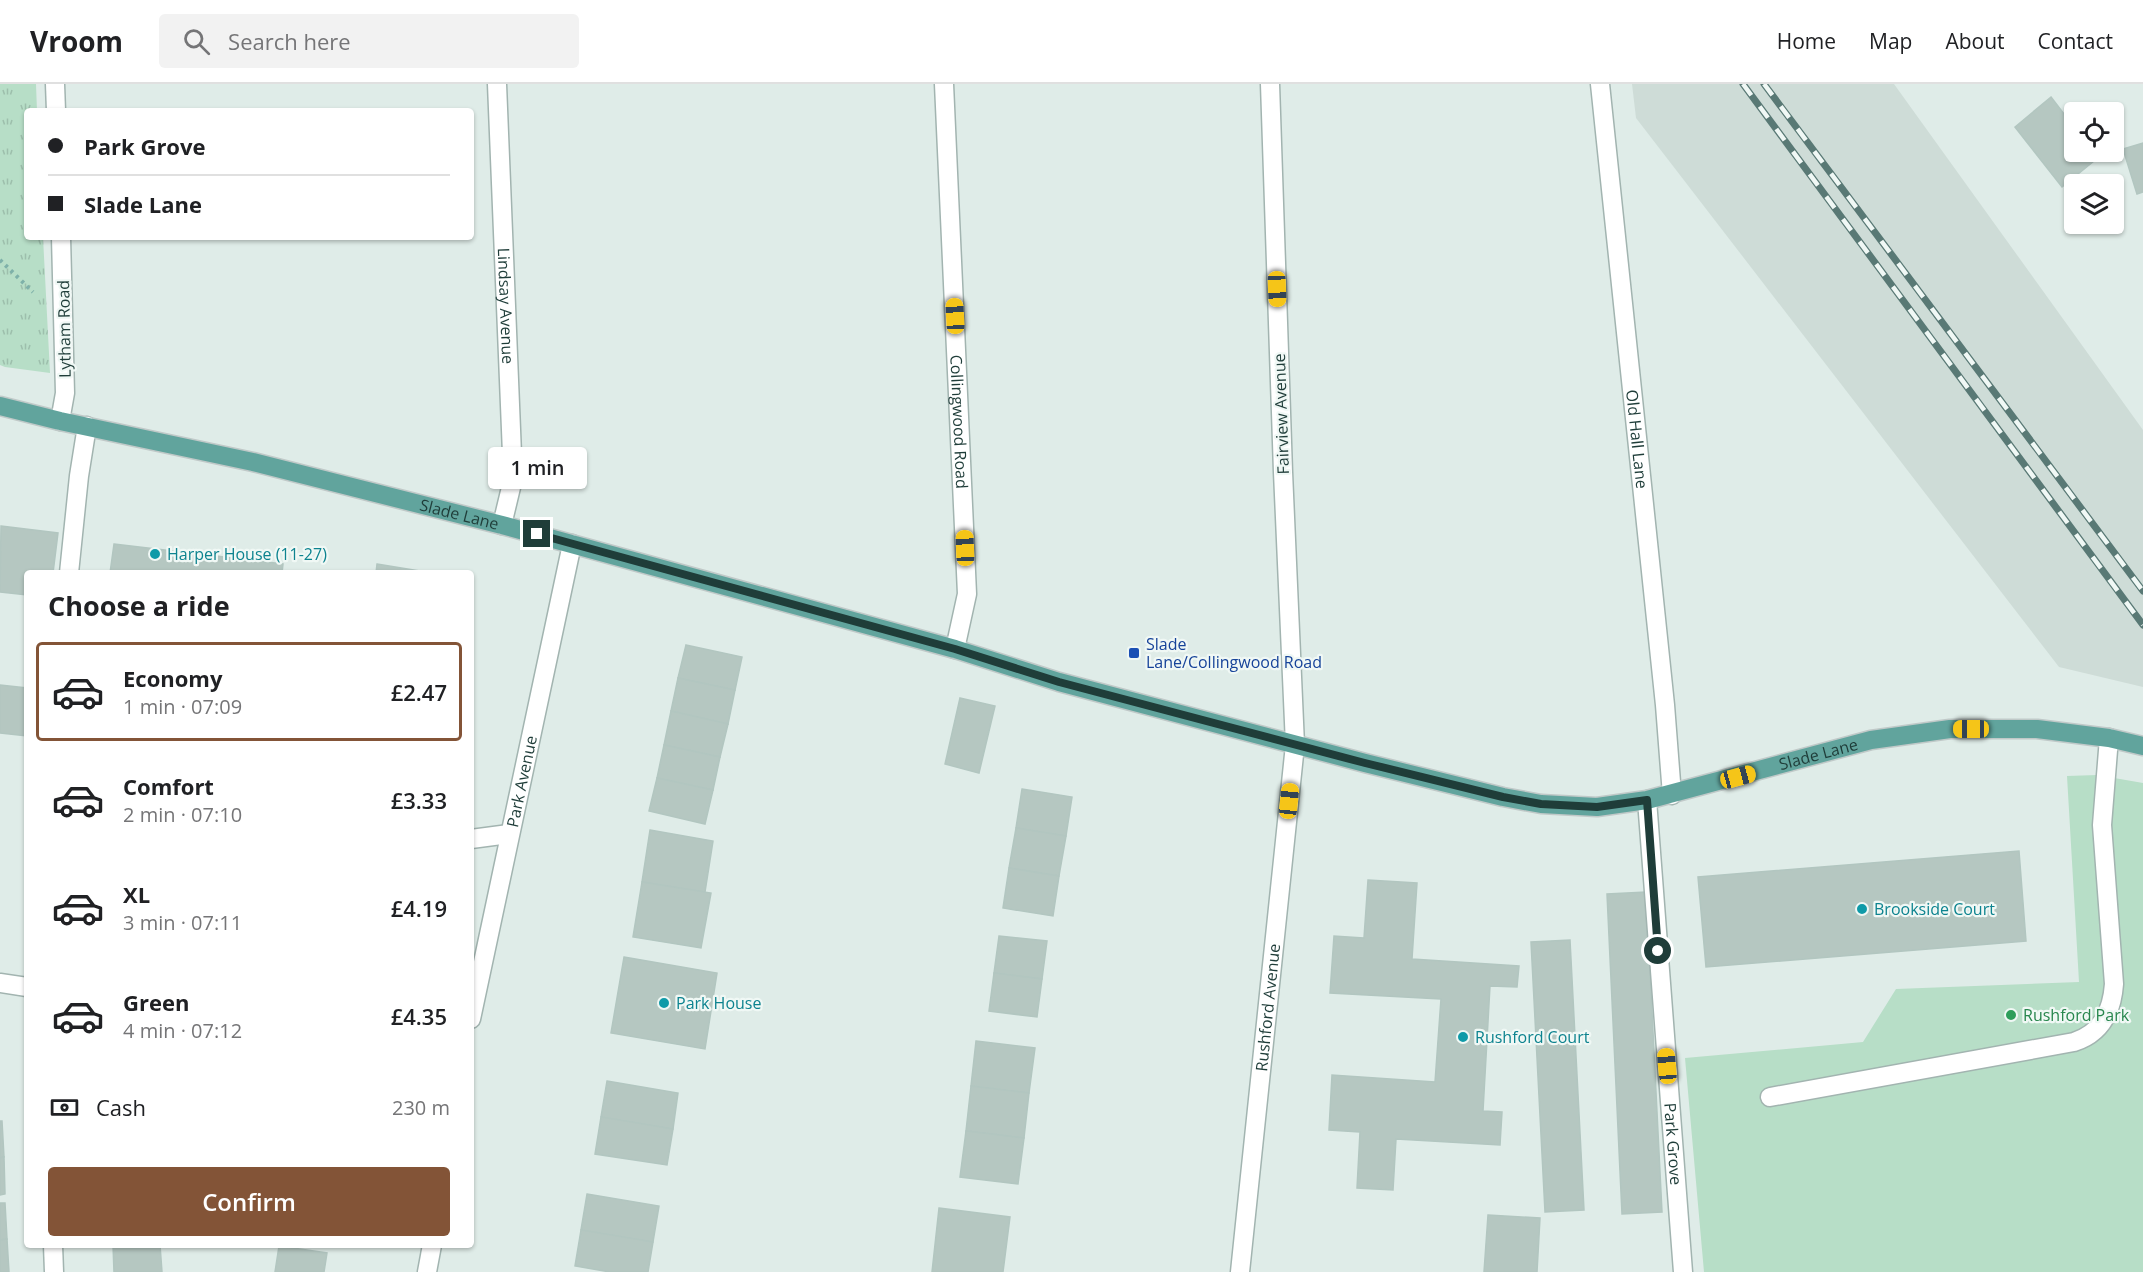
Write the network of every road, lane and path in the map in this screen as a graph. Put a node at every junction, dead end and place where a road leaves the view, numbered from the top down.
1 (55, 84) edge
2 (497, 84) edge
3 (944, 84) edge
4 (1270, 84) edge
5 (1600, 84) edge
6 (56, 108) edge
7 (61, 240) edge
8 (0, 260) edge
9 (34, 293) dead end
10 (0, 406) edge
11 (60, 421) junction
12 (87, 426) junction
13 (502, 525) junction
14 (572, 544) junction
15 (69, 570) edge
16 (955, 649) junction
17 (2109, 738) junction
18 (1295, 744) junction
19 (2143, 746) edge
20 (1672, 795) junction
21 (1647, 800) junction
22 (509, 834) junction
23 (474, 839) edge
24 (0, 983) edge
25 (24, 987) edge
26 (474, 1004) edge
27 (1770, 1097) dead end
28 (53, 1248) edge
29 (431, 1248) edge
30 (54, 1272) edge
31 (427, 1272) edge
32 (1240, 1272) edge
33 (1683, 1272) edge

1 - 6 street
2 - 13 street, Lindsay Avenue
3 - 16 street, Collingwood Road
4 - 18 street, Fairview Avenue
5 - 20 street, Old Hall Lane
7 - 11 street, Lytham Road
8 - 9 path
10 - 11 main road, Slade Lane
11 - 12 main road, Slade Lane
12 - 13 main road, Slade Lane
12 - 15 street
13 - 14 main road, Slade Lane
14 - 16 main road, Slade Lane
14 - 22 street, Park Avenue
16 - 18 main road, Slade Lane
17 - 19 main road, Slade Lane
17 - 20 main road, Slade Lane
17 - 27 street
18 - 21 main road, Slade Lane
18 - 32 street, Rushford Avenue
20 - 21 main road, Slade Lane
21 - 33 street, Park Grove
22 - 23 street
22 - 26 street, Park Avenue
24 - 25 street
28 - 30 street
29 - 31 street

